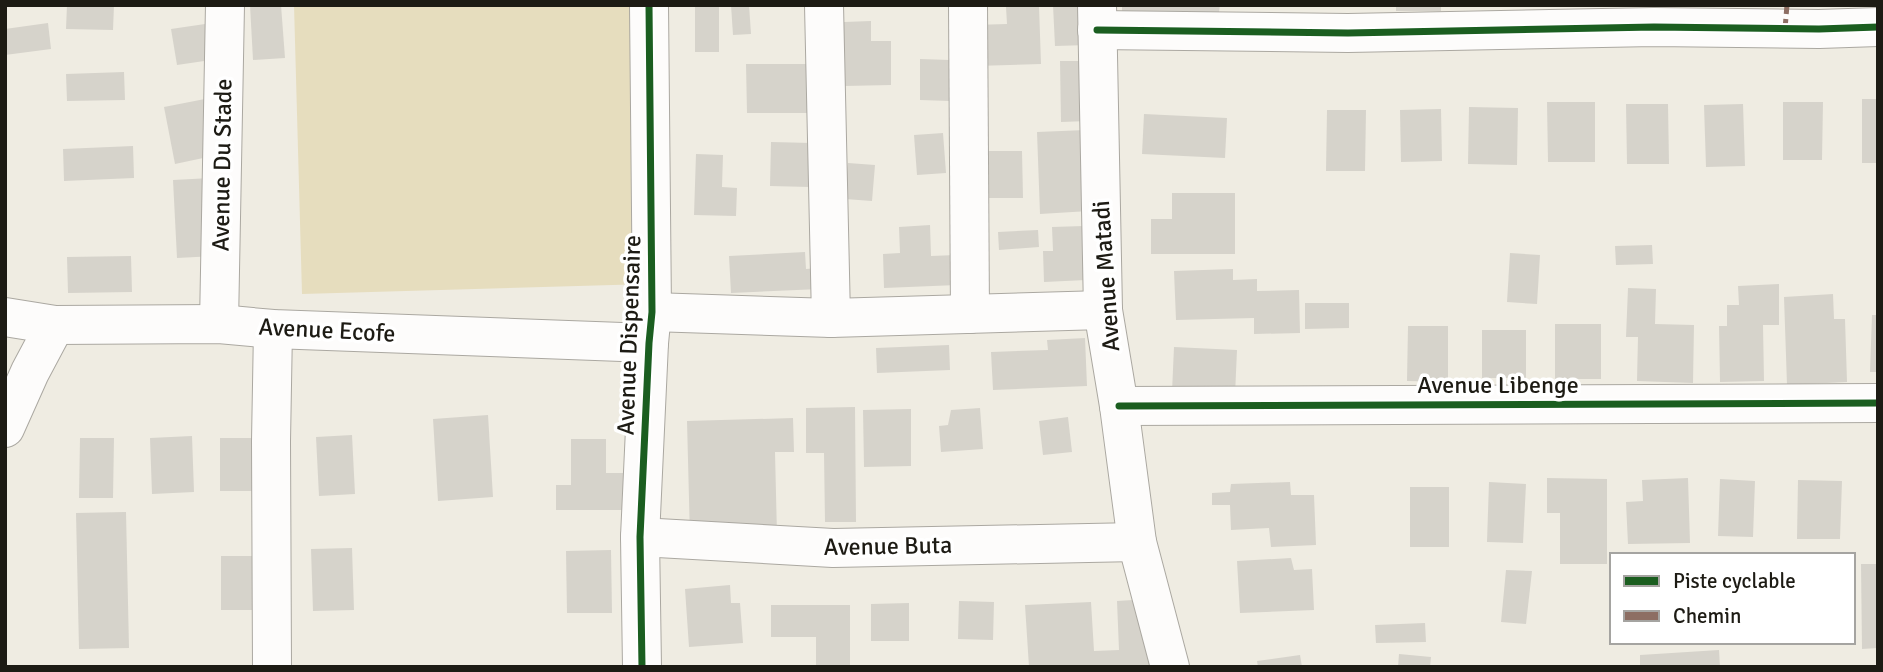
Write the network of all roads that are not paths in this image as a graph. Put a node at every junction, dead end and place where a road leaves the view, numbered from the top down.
1 (225, 5) edge
2 (649, 5) edge
3 (824, 5) edge
4 (968, 5) edge
5 (1744, 17) edge
6 (1823, 17) edge
7 (1097, 18) edge
8 (1878, 27) edge
9 (1103, 310) junction
10 (971, 314) junction
11 (5, 317) edge
12 (831, 318) junction
13 (219, 324) junction
14 (55, 325) junction
15 (651, 327) junction
16 (273, 329) junction
17 (1878, 403) edge
18 (1119, 406) junction
19 (5, 429) edge
20 (640, 537) junction
21 (1137, 542) junction
22 (272, 667) edge
23 (642, 667) edge
24 (1170, 667) edge

1 - 13 street, Avenue Du Stade
2 - 15 street, Avenue Dispensaire
3 - 12 street
4 - 10 street
5 - 6 street
5 - 7 street
6 - 8 street
7 - 9 street, Avenue Matadi
9 - 10 street, Avenue Ecofe
9 - 18 street, Avenue Matadi
10 - 12 street, Avenue Ecofe
11 - 14 street, Avenue Ecofe
12 - 15 street, Avenue Ecofe
13 - 14 street, Avenue Ecofe
13 - 16 street, Avenue Ecofe
14 - 19 street
15 - 16 street, Avenue Ecofe
15 - 20 street, Avenue Dispensaire
16 - 22 street
17 - 18 street, Avenue Libenge
18 - 21 street, Avenue Matadi
20 - 21 street, Avenue Buta
20 - 23 street, Avenue Dispensaire
21 - 24 street, Avenue Matadi

